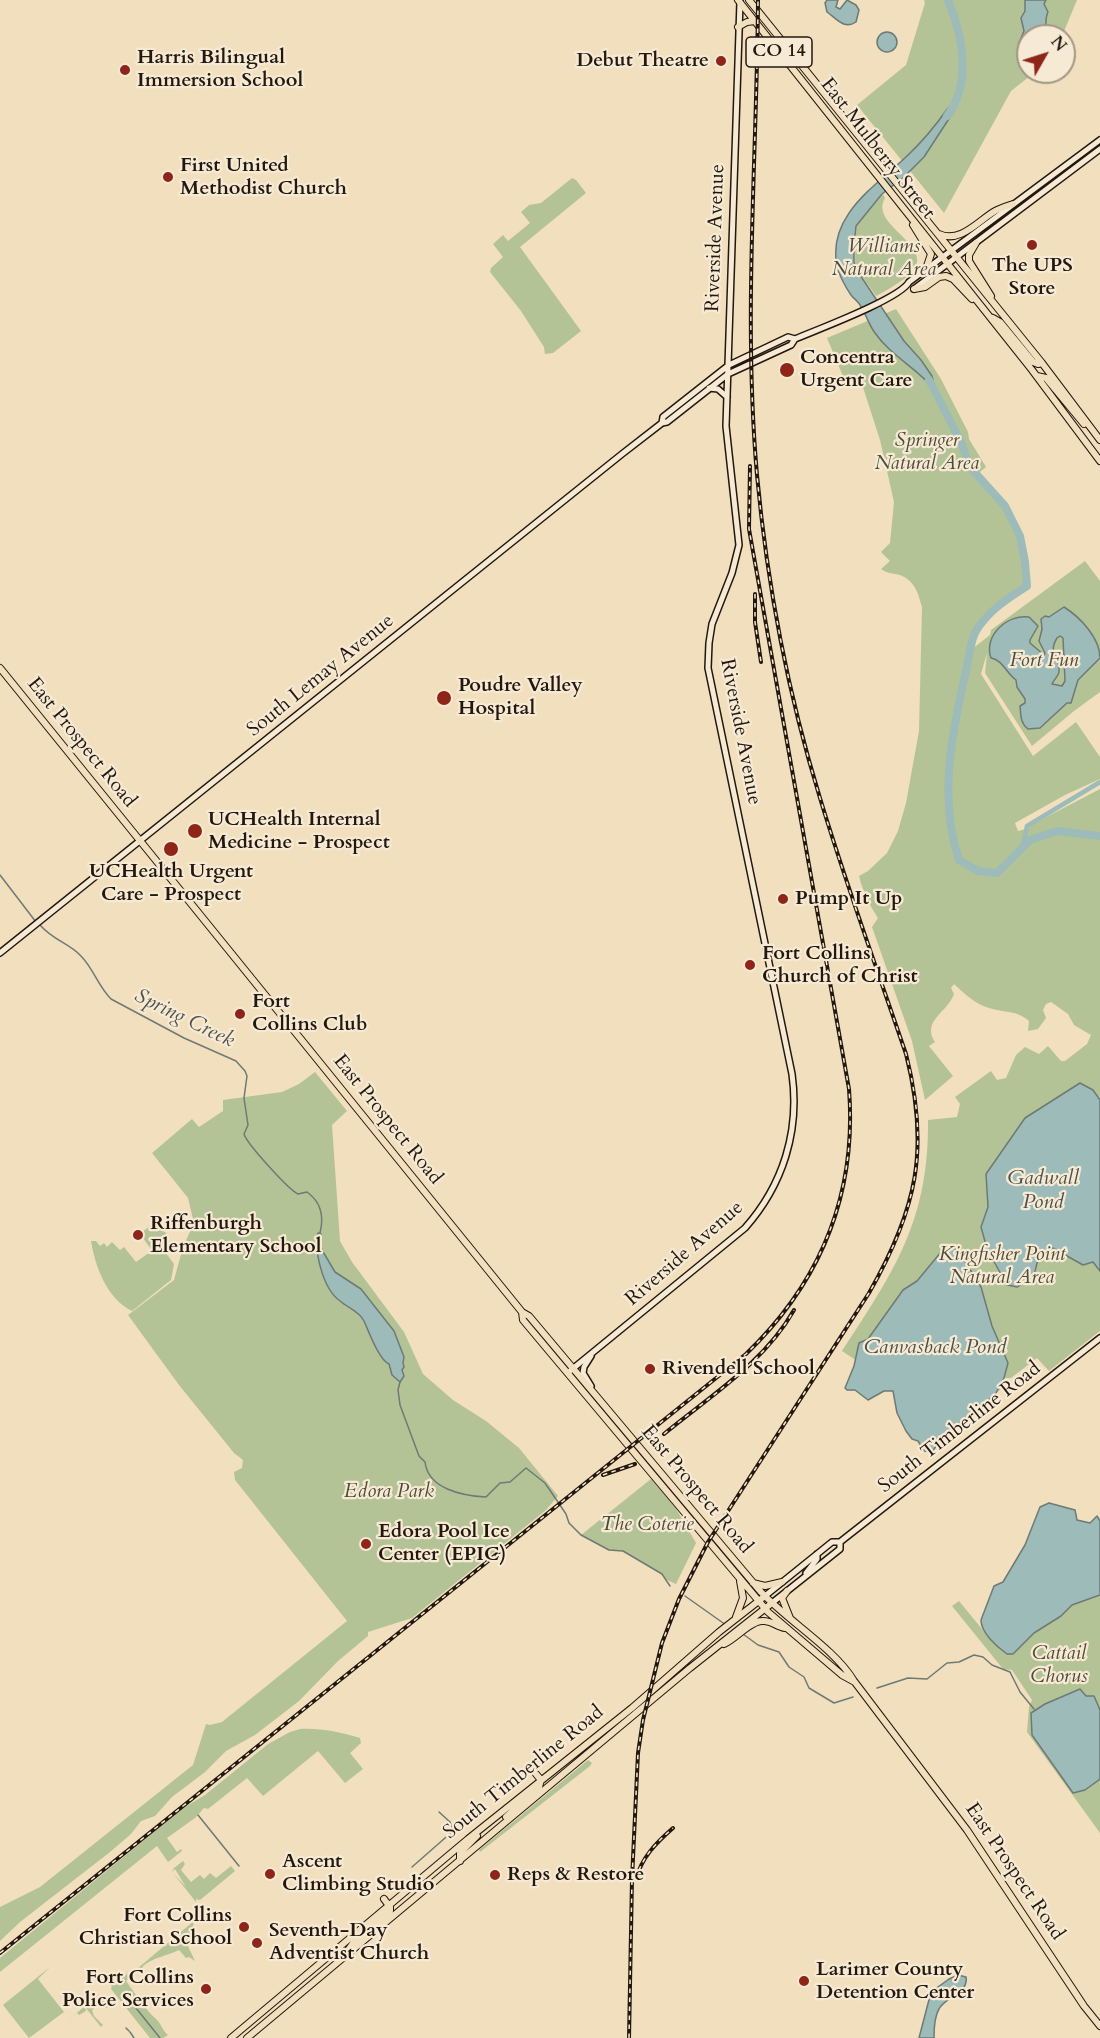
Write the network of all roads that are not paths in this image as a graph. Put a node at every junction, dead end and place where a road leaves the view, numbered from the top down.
1 (749, 0) edge
2 (739, 1) edge
3 (754, 21) junction
4 (738, 27) junction
5 (1100, 140) edge
6 (1100, 149) edge
7 (1013, 204) junction
8 (910, 216) junction
9 (933, 230) junction
10 (976, 243) junction
11 (950, 251) junction
12 (942, 257) junction
13 (956, 258) junction
14 (948, 264) junction
15 (926, 269) junction
16 (906, 288) junction
17 (914, 289) junction
18 (980, 305) junction
19 (997, 307) junction
20 (988, 315) junction
21 (795, 339) junction
22 (1042, 363) junction
23 (729, 365) junction
24 (728, 374) junction
25 (1037, 376) junction
26 (710, 388) junction
27 (727, 398) junction
28 (662, 423) junction
29 (1100, 441) edge
30 (1100, 460) edge
31 (0, 668) edge
32 (139, 841) junction
33 (0, 953) edge
34 (1100, 1338) edge
35 (591, 1354) junction
36 (570, 1371) junction
37 (602, 1402) junction
38 (840, 1542) junction
39 (817, 1554) junction
40 (804, 1577) junction
41 (739, 1578) junction
42 (753, 1582) junction
43 (782, 1582) junction
44 (787, 1591) junction
45 (765, 1596) junction
46 (758, 1601) junction
47 (772, 1603) junction
48 (765, 1608) junction
49 (737, 1618) junction
50 (792, 1622) junction
51 (749, 1624) junction
52 (786, 1628) junction
53 (854, 1681) junction
54 (539, 1777) junction
55 (496, 1816) junction
56 (494, 1831) junction
57 (460, 1861) junction
58 (386, 1902) junction
59 (344, 1957) junction
60 (1100, 2026) edge
61 (231, 2038) edge
62 (247, 2038) edge

1 - 9 main road, East Mulberry Street / CO 14
2 - 3 main road, East Mulberry Street / CO 14
2 - 4 main road, Riverside Avenue
3 - 4 main road
3 - 8 main road, East Mulberry Street / CO 14
4 - 23 main road, Riverside Avenue
5 - 7 main road, South Lemay Avenue
6 - 10 main road
7 - 9 main road
7 - 11 main road, South Lemay Avenue
8 - 12 main road, East Mulberry Street / CO 14
8 - 15 main road
9 - 11 main road, East Mulberry Street / CO 14
10 - 13 main road
10 - 19 main road
11 - 12 main road, South Lemay Avenue
11 - 13 main road, East Mulberry Street / CO 14
12 - 14 main road, East Mulberry Street / CO 14
12 - 15 main road, South Lemay Avenue
13 - 14 main road
13 - 19 main road, East Mulberry Street / CO 14
14 - 17 main road
14 - 18 main road, East Mulberry Street / CO 14
15 - 16 main road, South Lemay Avenue
16 - 17 main road
16 - 21 main road, South Lemay Avenue
17 - 18 main road
18 - 20 main road, East Mulberry Street / CO 14
19 - 22 main road, East Mulberry Street / CO 14
20 - 22 main road
20 - 25 main road, East Mulberry Street / CO 14
21 - 23 main road, South Lemay Avenue
21 - 24 main road, South Lemay Avenue
22 - 29 main road, East Mulberry Street / CO 14
23 - 24 main road, Riverside Avenue
23 - 28 main road, South Lemay Avenue
24 - 26 main road, South Lemay Avenue
24 - 27 main road, Riverside Avenue
25 - 29 main road
25 - 30 main road, East Mulberry Street / CO 14
26 - 27 main road
26 - 28 main road, South Lemay Avenue
27 - 35 main road, Riverside Avenue
28 - 32 main road, South Lemay Avenue
31 - 32 main road, East Prospect Road
32 - 33 main road, South Lemay Avenue
32 - 36 main road, East Prospect Road
34 - 38 main road, South Timberline Road
35 - 36 main road, Riverside Avenue
35 - 37 main road
36 - 37 main road, East Prospect Road
36 - 41 main road, East Prospect Road
37 - 42 main road, East Prospect Road
38 - 39 main road, South Timberline Road
38 - 40 main road, South Timberline Road
39 - 40 main road
39 - 43 main road, South Timberline Road
40 - 44 main road, South Timberline Road
41 - 46 main road, East Prospect Road
41 - 49 main road
42 - 43 main road
42 - 45 main road, East Prospect Road
43 - 45 main road, South Timberline Road
44 - 47 main road, South Timberline Road
44 - 50 main road
45 - 46 main road, South Timberline Road
45 - 47 main road, East Prospect Road
46 - 48 main road, East Prospect Road
46 - 49 main road, South Timberline Road
47 - 48 main road, South Timberline Road
47 - 50 main road, East Prospect Road
48 - 51 main road, South Timberline Road
48 - 52 main road, East Prospect Road
49 - 54 main road, South Timberline Road
50 - 53 main road, East Prospect Road
51 - 52 main road
51 - 56 main road, South Timberline Road
52 - 53 main road, East Prospect Road
53 - 60 main road, East Prospect Road
54 - 55 main road, South Timberline Road
54 - 56 main road
55 - 57 main road
55 - 58 main road, South Timberline Road
56 - 57 main road, South Timberline Road
57 - 59 main road, South Timberline Road
58 - 59 main road
58 - 61 main road, South Timberline Road
59 - 62 main road, South Timberline Road

